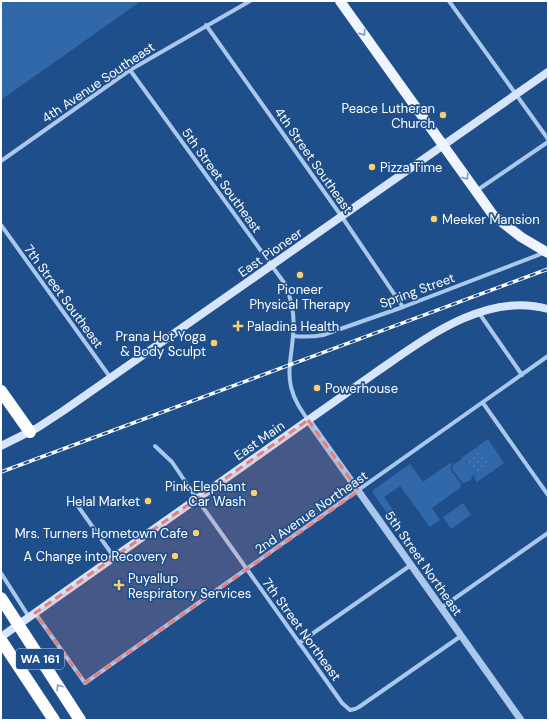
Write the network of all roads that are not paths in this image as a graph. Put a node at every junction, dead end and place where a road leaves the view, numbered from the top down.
1 (250, 1) edge
2 (340, 1) edge
3 (449, 1) edge
4 (206, 25) junction
5 (130, 70) junction
6 (548, 72) edge
7 (516, 95) junction
8 (548, 140) edge
9 (443, 146) junction
10 (1, 161) edge
11 (476, 191) junction
12 (342, 217) junction
13 (1, 225) edge
14 (547, 252) edge
15 (272, 266) junction
16 (403, 306) junction
17 (548, 309) edge
18 (479, 313) junction
19 (293, 336) junction
20 (548, 356) edge
21 (522, 375) junction
22 (111, 378) junction
23 (1, 391) edge
24 (1, 402) edge
25 (483, 403) junction
26 (308, 420) junction
27 (27, 434) junction
28 (1, 446) edge
29 (155, 446) dead end
30 (359, 491) junction
31 (548, 495) edge
32 (197, 499) junction
33 (75, 502) dead end
34 (548, 533) edge
35 (114, 557) junction
36 (411, 565) junction
37 (247, 570) junction
38 (1, 572) edge
39 (1, 598) edge
40 (441, 608) junction
41 (32, 615) junction
42 (461, 636) junction
43 (1, 639) edge
44 (299, 643) junction
45 (54, 720) edge
46 (80, 720) edge
47 (521, 720) edge

1 - 4 street, 4th Avenue Southeast
2 -> 9 main road
3 - 7 street
4 - 5 street, 4th Avenue Southeast
4 - 12 street, 4th Street Southeast
5 - 10 street, 4th Avenue Southeast
5 - 15 street, 5th Street Southeast
6 - 7 main road, East Pioneer
7 - 8 street
7 - 9 main road, East Pioneer
8 - 11 street
9 -> 11 main road
9 - 12 main road, East Pioneer
11 - 14 main road
12 - 15 main road, East Pioneer
12 - 16 street, 4th Street Southeast
13 - 22 street, 7th Street Southeast
14 - 16 street, Spring Street
15 - 19 street, 5th Street Southeast
15 - 22 main road, East Pioneer
16 - 19 street, Spring Street
17 - 18 main road, East Main
18 - 21 street
18 - 26 main road, East Main
19 - 26 street, 5th Street Southeast
20 - 21 street, 2nd Avenue Northeast
21 - 25 street, 2nd Avenue Northeast
22 - 27 main road, East Pioneer
23 - 27 highway
24 - 27 highway
25 - 30 street, 2nd Avenue Northeast
25 - 31 street
26 - 30 street, 5th Street Northeast
26 - 32 main road, East Main
27 - 28 main road, East Pioneer
29 - 32 street
30 - 36 street, 5th Street Northeast
30 - 37 street, 2nd Avenue Northeast
32 - 35 main road, East Main
32 - 37 street, 7th Street Northeast
33 - 35 street
34 - 40 street
35 - 41 main road, East Main
36 - 40 street, 5th Street Northeast
36 - 44 street
37 - 41 street, 2nd Avenue Northeast
37 - 44 street, 7th Street Northeast
38 - 41 street
46 -> 39 highway, WA 161, bridge
40 - 42 street, 5th Street Northeast
41 - 43 main road, East Main
42 - 44 street, 7th Street Northeast
42 - 47 street, 5th Street Northeast
43 - 45 highway, WA 161

